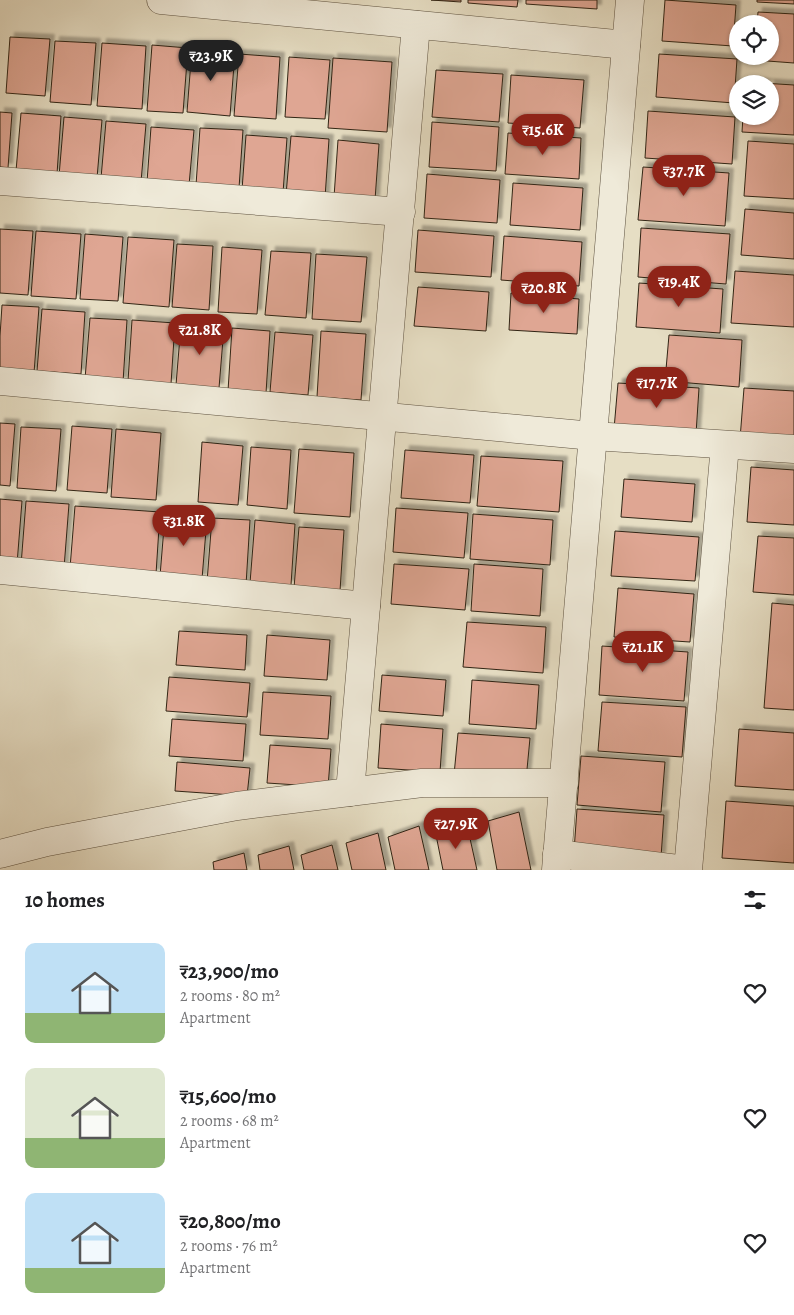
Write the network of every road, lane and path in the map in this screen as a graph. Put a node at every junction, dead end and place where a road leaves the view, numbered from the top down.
1 (161, 0) edge
2 (630, 0) edge
3 (416, 25) junction
4 (626, 45) junction
5 (0, 181) edge
6 (400, 212) junction
7 (0, 381) edge
8 (383, 416) junction
9 (593, 436) junction
10 (725, 445) junction
11 (794, 449) edge
12 (0, 570) edge
13 (366, 606) junction
14 (564, 783) junction
15 (350, 792) junction
16 (0, 854) edge
17 (557, 862) edge
18 (687, 870) edge

1 - 3 street
2 - 4 street
3 - 4 street
3 - 6 street
4 - 9 street
5 - 6 street
6 - 8 street
7 - 8 street
8 - 9 street
8 - 13 street
9 - 10 street
9 - 14 street
10 - 11 street
10 - 18 street
12 - 13 street
13 - 15 street
14 - 15 street
14 - 17 street
15 - 16 street
17 - 18 street

